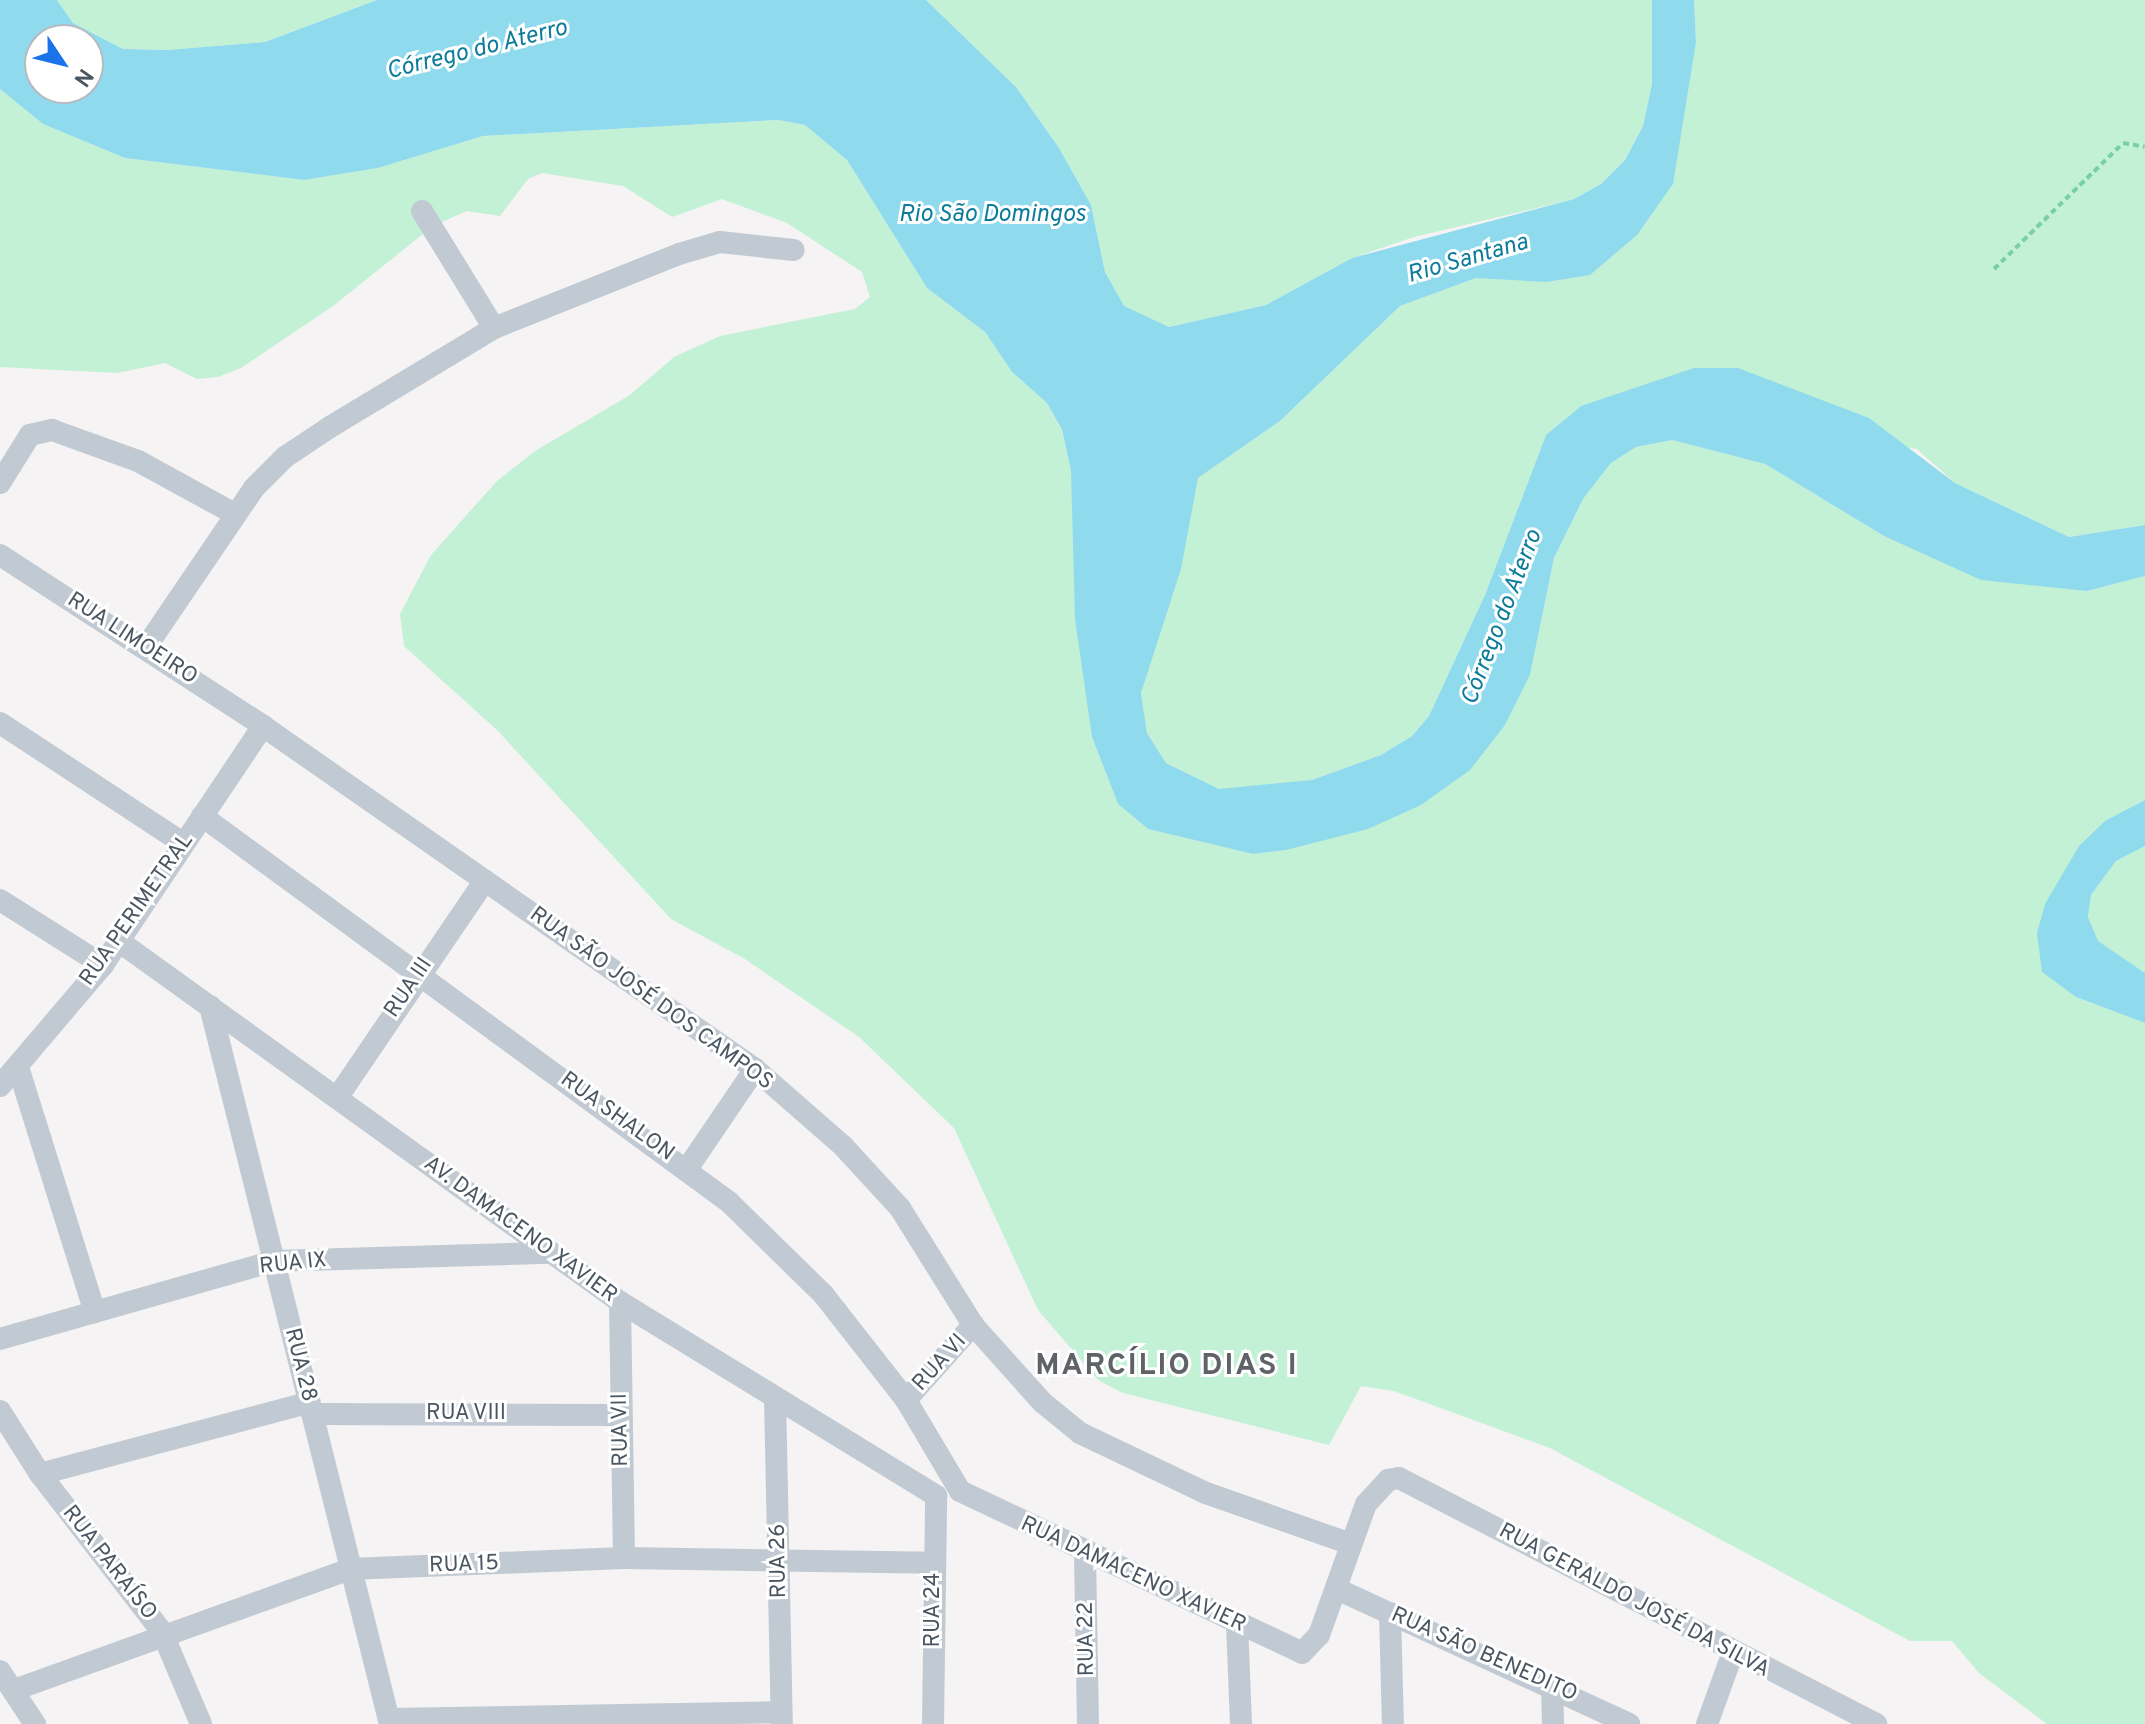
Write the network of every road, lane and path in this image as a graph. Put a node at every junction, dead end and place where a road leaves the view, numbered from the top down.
1 (2145, 147) edge
2 (422, 211) dead end
3 (794, 250) dead end
4 (1994, 269) dead end
5 (494, 328) junction
6 (0, 483) edge
7 (235, 514) junction
8 (0, 555) edge
9 (146, 647) junction
10 (0, 723) edge
11 (263, 726) junction
12 (202, 816) junction
13 (183, 843) junction
14 (485, 880) junction
15 (0, 900) edge
16 (120, 942) junction
17 (103, 965) junction
18 (419, 972) junction
19 (210, 1006) junction
20 (18, 1067) junction
21 (755, 1069) junction
22 (0, 1085) edge
23 (337, 1098) junction
24 (687, 1169) junction
25 (549, 1253) junction
26 (274, 1261) junction
27 (620, 1302) junction
28 (95, 1312) junction
29 (973, 1325) junction
30 (0, 1339) edge
31 (775, 1398) junction
32 (906, 1400) junction
33 (311, 1408) junction
34 (0, 1411) edge
35 (620, 1415) junction
36 (40, 1474) junction
37 (960, 1491) junction
38 (936, 1496) junction
39 (1348, 1543) junction
40 (1085, 1554) junction
41 (779, 1557) junction
42 (624, 1558) junction
43 (934, 1563) junction
44 (350, 1569) junction
45 (1337, 1589) junction
46 (1390, 1613) junction
47 (1237, 1624) junction
48 (162, 1632) junction
49 (1732, 1655) junction
50 (0, 1671) edge
51 (1552, 1683) junction
52 (14, 1690) junction
53 (781, 1718) edge
54 (390, 1722) edge
55 (35, 1724) edge
56 (201, 1724) edge
57 (933, 1724) edge
58 (1088, 1724) edge
59 (1241, 1724) edge
60 (1393, 1724) edge
61 (1553, 1724) edge
62 (1629, 1724) edge
63 (1707, 1724) edge
64 (1876, 1724) edge

1 - 4 path
2 - 5 street
3 - 5 street
5 - 7 street
6 - 7 street
7 - 9 street
8 - 9 street, RUA LIMOEIRO
9 - 11 street, RUA LIMOEIRO
10 - 13 street
11 - 12 street, RUA PERIMETRAL
11 - 14 street, RUA SÃO JOSÉ DOS CAMPOS
12 - 13 street, RUA PERIMETRAL
12 - 18 street, RUA SHALON
13 - 16 street, RUA PERIMETRAL
14 - 18 street, RUA III
14 - 21 street, RUA SÃO JOSÉ DOS CAMPOS
15 - 17 street
16 - 17 street, RUA PERIMETRAL
16 - 19 street, AV. DAMACENO XAVIER
17 - 20 street, RUA PERIMETRAL
18 - 23 street, RUA III
18 - 24 street, RUA SHALON
19 - 23 street, AV. DAMACENO XAVIER
19 - 26 street, RUA 28
20 - 22 street, RUA PERIMETRAL
20 - 28 street
21 - 24 street
21 - 29 street, RUA SÃO JOSÉ DOS CAMPOS
23 - 25 street, AV. DAMACENO XAVIER
24 - 32 street, RUA SHALON
25 - 26 street, RUA IX
25 - 27 street, AV. DAMACENO XAVIER
26 - 28 street, RUA IX
26 - 33 street, RUA 28
27 - 31 street, AV. DAMACENO XAVIER
27 - 35 street, RUA VII
28 - 30 street, RUA IX
29 - 32 street, RUA VI
29 - 39 street, RUA SÃO JOSÉ DOS CAMPOS
31 - 38 street, AV. DAMACENO XAVIER
31 - 41 street, RUA 26
32 - 37 street, RUA SHALON
33 - 35 street, RUA VIII
33 - 36 street, RUA VIII
33 - 44 street, RUA 28
34 - 36 street, RUA PARAÍSO
35 - 42 street, RUA VII
36 - 48 street, RUA PARAÍSO
37 - 38 street
37 - 40 street, RUA DAMACENO XAVIER
38 - 43 street, RUA 24
39 - 45 street
39 - 49 street, RUA GERALDO JOSÉ DA SILVA
40 - 47 street, RUA DAMACENO XAVIER
40 - 58 street, RUA 22
41 - 42 street, RUA 15
41 - 43 street, RUA 15
41 - 53 street, RUA 26
42 - 44 street, RUA 15
43 - 57 street, RUA 24
44 - 48 street, RUA 15
44 - 54 street, RUA 28
45 - 46 street, RUA SÃO BENEDITO
45 - 47 street, RUA DAMACENO XAVIER
46 - 51 street, RUA SÃO BENEDITO
46 - 60 street
47 - 59 street
48 - 52 street, RUA 15
48 - 56 street, RUA PARAÍSO
49 - 63 street
49 - 64 street, RUA GERALDO JOSÉ DA SILVA
50 - 52 street
51 - 61 street
51 - 62 street, RUA SÃO BENEDITO
52 - 55 street
53 - 54 street

